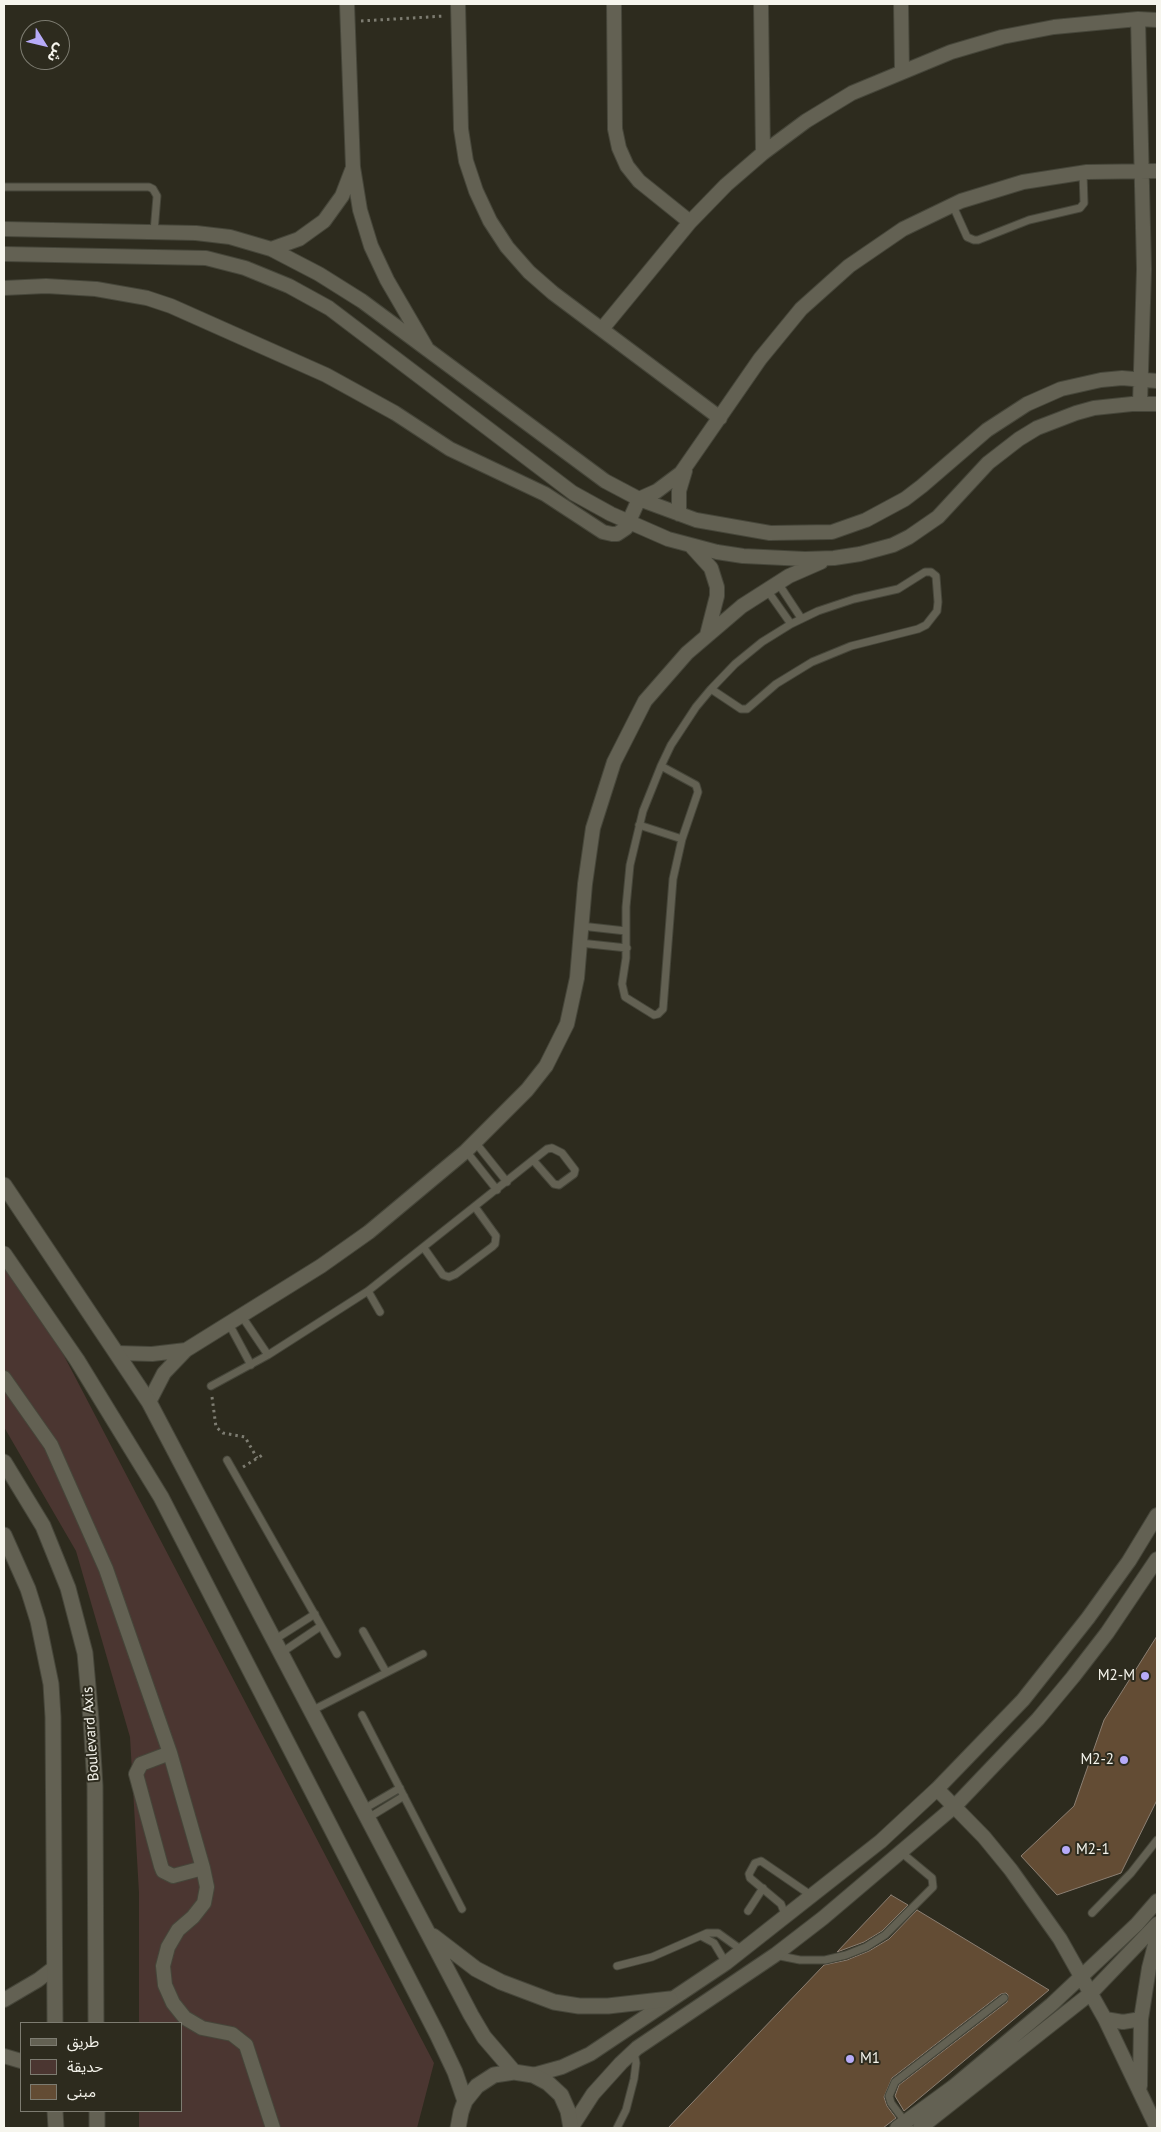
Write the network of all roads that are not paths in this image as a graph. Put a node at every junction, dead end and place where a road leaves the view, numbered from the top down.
1 (347, 4) edge
2 (614, 4) edge
3 (761, 4) edge
4 (901, 4) edge
5 (458, 10) edge
6 (1138, 19) junction
7 (1157, 20) edge
8 (902, 71) junction
9 (763, 153) junction
10 (353, 167) junction
11 (1142, 170) junction
12 (1157, 171) edge
13 (1083, 173) junction
14 (4, 187) edge
15 (952, 206) junction
16 (690, 222) junction
17 (4, 229) edge
18 (154, 232) junction
19 (271, 249) junction
20 (4, 254) edge
21 (4, 288) edge
22 (602, 329) junction
23 (429, 352) junction
24 (1141, 379) junction
25 (1157, 381) edge
26 (1140, 404) junction
27 (1157, 404) edge
28 (720, 418) junction
29 (687, 466) junction
30 (639, 498) junction
31 (679, 514) junction
32 (629, 522) junction
33 (691, 546) junction
34 (834, 558) junction
35 (772, 586) junction
36 (801, 618) junction
37 (791, 624) junction
38 (707, 635) junction
39 (711, 689) junction
40 (661, 766) junction
41 (640, 825) junction
42 (682, 839) junction
43 (582, 926) junction
44 (626, 931) junction
45 (580, 943) junction
46 (627, 948) junction
47 (470, 1147) junction
48 (533, 1160) junction
49 (506, 1182) junction
50 (4, 1185) edge
51 (497, 1190) junction
52 (475, 1207) junction
53 (424, 1248) junction
54 (4, 1254) edge
55 (368, 1291) junction
56 (380, 1312) dead end
57 (241, 1315) junction
58 (229, 1324) junction
59 (186, 1350) junction
60 (117, 1354) junction
61 (268, 1355) junction
62 (251, 1365) junction
63 (4, 1378) edge
64 (211, 1386) road end
65 (149, 1402) junction
66 (227, 1460) dead end
67 (4, 1462) edge
68 (1157, 1515) edge
69 (4, 1535) edge
70 (1157, 1559) edge
71 (315, 1614) junction
72 (322, 1626) junction
73 (363, 1631) dead end
74 (277, 1646) junction
75 (337, 1654) dead end
76 (423, 1654) dead end
77 (386, 1672) junction
78 (311, 1711) junction
79 (362, 1714) dead end
80 (170, 1753) junction
81 (400, 1788) junction
82 (937, 1789) junction
83 (404, 1796) junction
84 (955, 1806) junction
85 (366, 1813) junction
86 (1157, 1840) edge
87 (902, 1853) junction
88 (203, 1868) junction
89 (763, 1888) junction
90 (812, 1896) junction
91 (1157, 1901) edge
92 (462, 1909) dead end
93 (748, 1911) dead end
94 (1092, 1913) dead end
95 (786, 1917) junction
96 (1157, 1924) edge
97 (429, 1932) junction
98 (701, 1936) junction
99 (1157, 1937) edge
100 (743, 1951) junction
101 (775, 1954) junction
102 (726, 1963) junction
103 (617, 1966) dead end
104 (55, 1967) junction
105 (1082, 1976) junction
106 (1091, 1993) junction
107 (1004, 1998) dead end
108 (670, 1999) junction
109 (4, 2000) edge
110 (1105, 2019) junction
111 (1141, 2019) junction
112 (55, 2022) edge
113 (96, 2022) edge
114 (634, 2052) junction
115 (4, 2056) edge
116 (20, 2061) edge
117 (514, 2072) junction
118 (533, 2075) junction
119 (1140, 2090) junction
120 (465, 2101) junction
121 (55, 2112) edge
122 (97, 2112) edge
123 (904, 2126) edge
124 (56, 2128) edge
125 (97, 2128) edge
126 (273, 2128) edge
127 (458, 2128) edge
128 (571, 2128) edge
129 (617, 2128) edge
130 (920, 2128) edge
131 (1157, 2128) edge

1 - 10 street
2 - 16 street
3 - 9 street
4 - 8 street
5 - 22 street
6 - 7 street
6 - 8 street
6 - 11 street
8 - 9 street
9 - 16 street
10 - 19 street
10 - 23 street
11 - 12 street
11 - 13 street
11 - 24 street
13 - 15 street
13 - 15 lane
14 - 18 lane
15 - 28 street
16 - 22 street
17 - 18 street
18 - 19 street
19 - 23 street
20 - 32 street
21 - 32 street
22 - 28 street
23 - 30 street
24 - 25 street
24 - 26 street
24 - 31 street
26 - 27 street
26 - 34 street
28 - 29 street
29 - 30 street
29 - 31 street
30 - 31 street
30 - 32 street
32 - 33 street
33 - 34 street
33 - 38 street
34 - 35 street
35 - 36 lane
35 - 37 lane
35 - 38 street
36 - 37 lane
36 - 39 lane
37 - 39 lane
38 - 43 street
39 - 40 lane
40 - 41 lane
40 - 42 lane
41 - 42 lane
41 - 44 lane
42 - 46 lane
43 - 44 lane
43 - 45 street
44 - 46 lane
45 - 46 lane
45 - 47 street
47 - 49 lane
47 - 51 lane
47 - 57 street
48 - 48 lane
48 - 49 lane
49 - 51 lane
50 - 60 street
51 - 52 lane
52 - 53 lane
52 - 53 lane
53 - 55 lane
54 - 120 street
55 - 56 lane
55 - 61 lane
57 - 58 street
57 - 61 lane
58 - 59 street
58 - 62 lane
59 - 60 street
59 - 65 street
60 - 65 street
61 - 62 lane
62 - 64 lane
63 - 80 street
65 - 74 street
66 - 71 lane
67 - 113 street, Boulevard Axis
68 - 82 street
69 - 104 street
70 - 84 street
71 - 72 lane
71 - 74 lane
72 - 74 lane
72 - 75 lane
73 - 77 lane
74 - 78 street
76 - 77 lane
77 - 78 lane
78 - 85 street
79 - 81 lane
80 - 88 street
80 - 88 street
81 - 83 lane
81 - 85 lane
82 - 84 street
82 - 90 street
83 - 85 lane
83 - 92 lane
84 - 87 street
84 - 105 street
85 - 97 street
86 - 94 lane
87 - 101 street
87 - 101 lane
88 - 126 street
89 - 90 lane
89 - 93 lane
89 - 95 lane
90 - 95 street
91 - 105 street
95 - 100 street
96 - 106 street
97 - 108 street
97 - 117 street
98 - 100 lane
98 - 102 lane
98 - 103 lane
99 - 111 street
100 - 102 street
101 - 114 street
102 - 108 street
104 - 109 street
104 - 112 street
105 - 106 street
105 - 123 street
106 - 110 street
106 - 130 street
107 - 123 lane
108 - 118 street
110 - 111 street
110 - 119 street
111 - 119 street
114 - 128 street
114 - 129 lane
115 - 116 street
117 - 118 street
117 - 120 street
118 - 128 street
119 - 131 street
120 - 127 street
121 - 124 street
122 - 125 street

